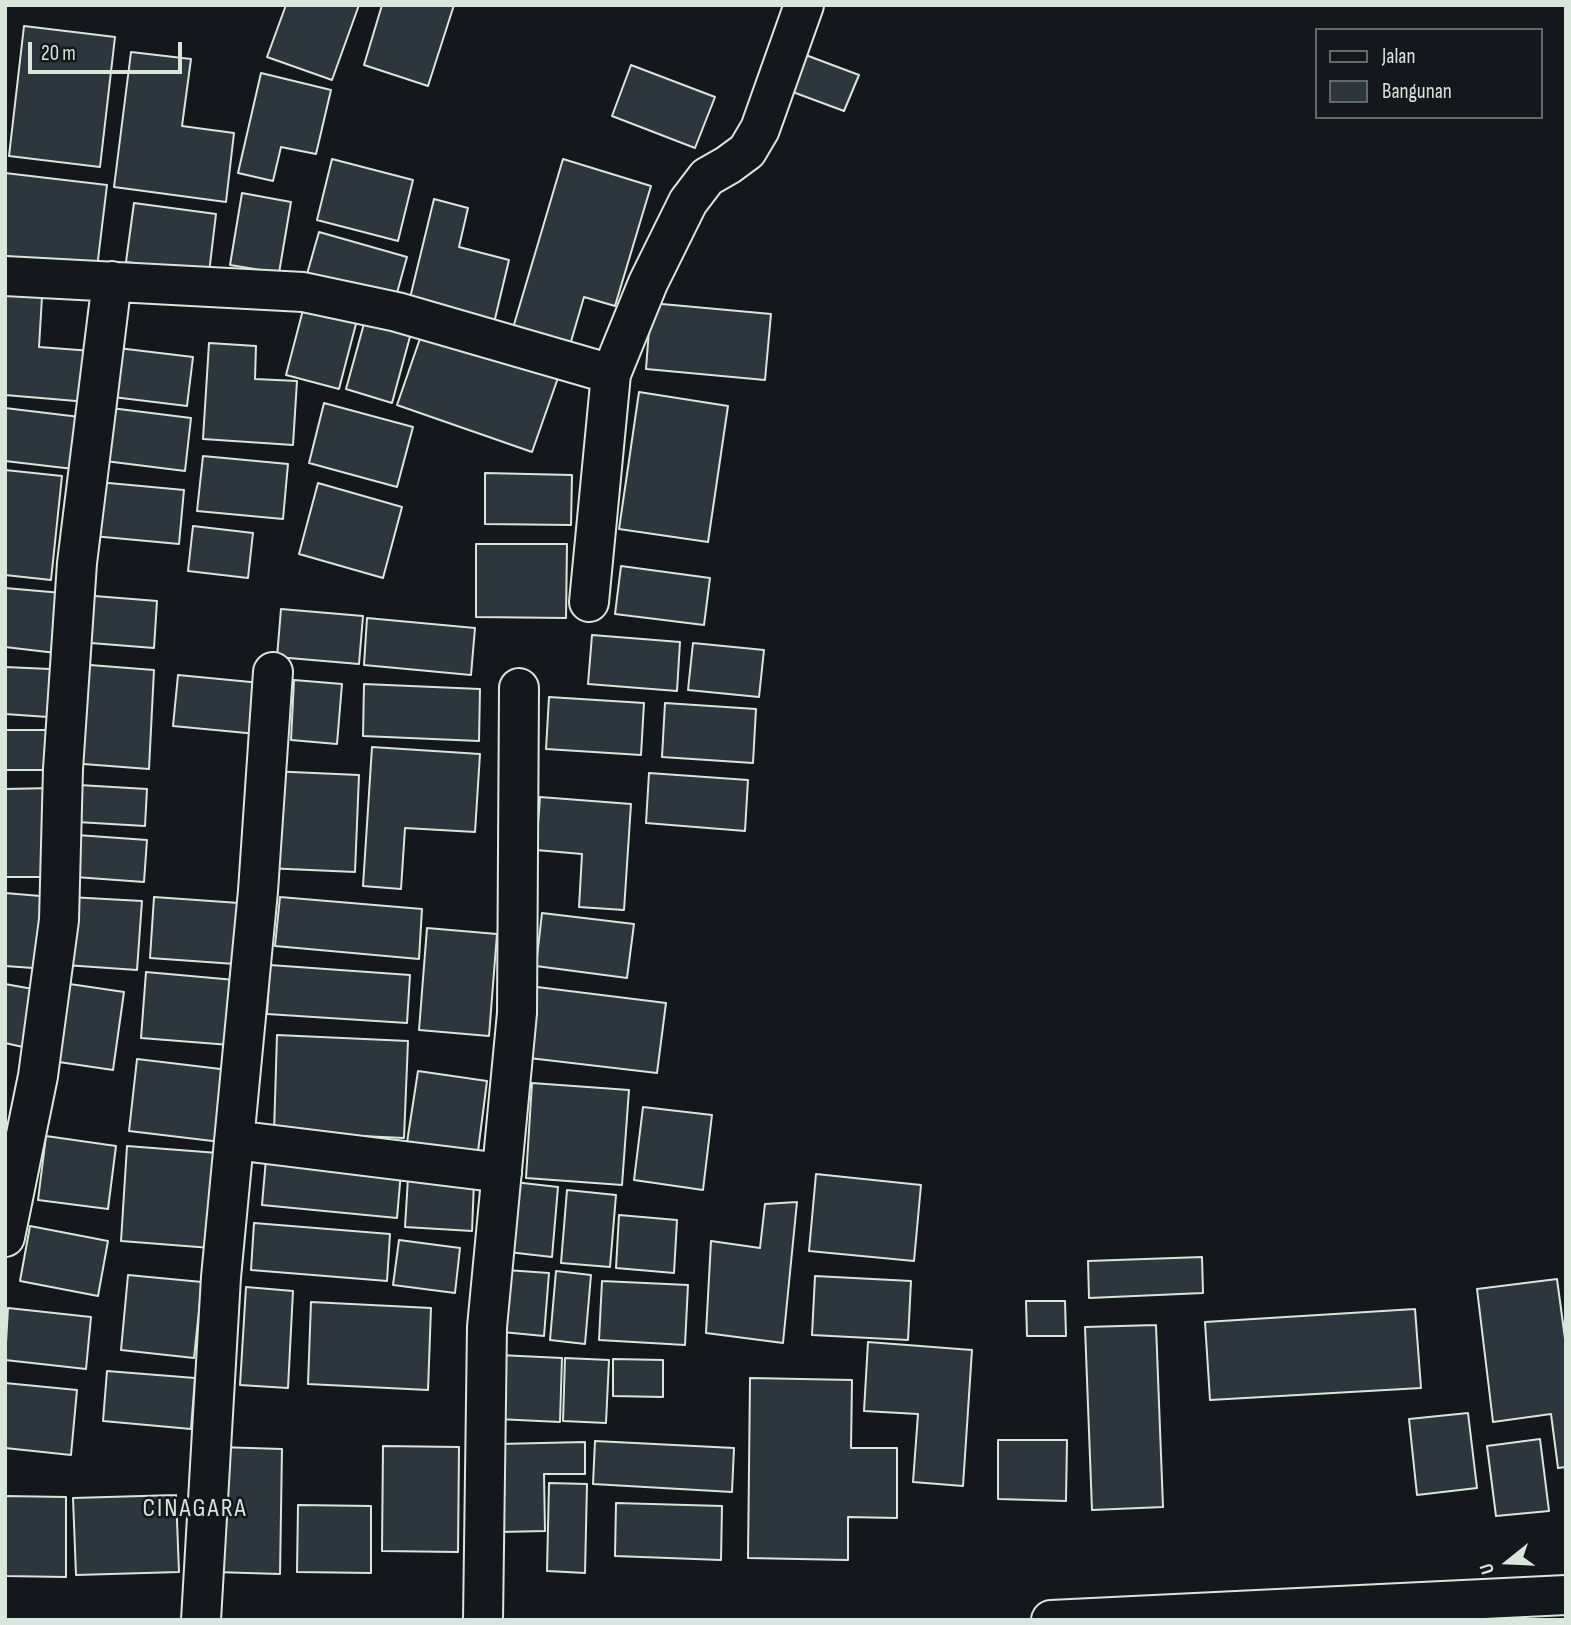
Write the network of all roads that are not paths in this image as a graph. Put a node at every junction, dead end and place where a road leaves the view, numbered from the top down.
1 (804, 5) edge
2 (5, 276) edge
3 (112, 281) junction
4 (611, 374) junction
5 (589, 602) dead end
6 (273, 672) dead end
7 (519, 688) dead end
8 (234, 1140) junction
9 (502, 1173) junction
10 (5, 1237) edge
11 (1566, 1595) edge
12 (201, 1620) edge
13 (483, 1620) edge
14 (1051, 1620) edge

1 - 4 street
2 - 3 street
3 - 4 street
3 - 10 street
4 - 5 street
6 - 8 street
7 - 9 street
8 - 9 street
8 - 12 street
9 - 13 street
11 - 14 street

